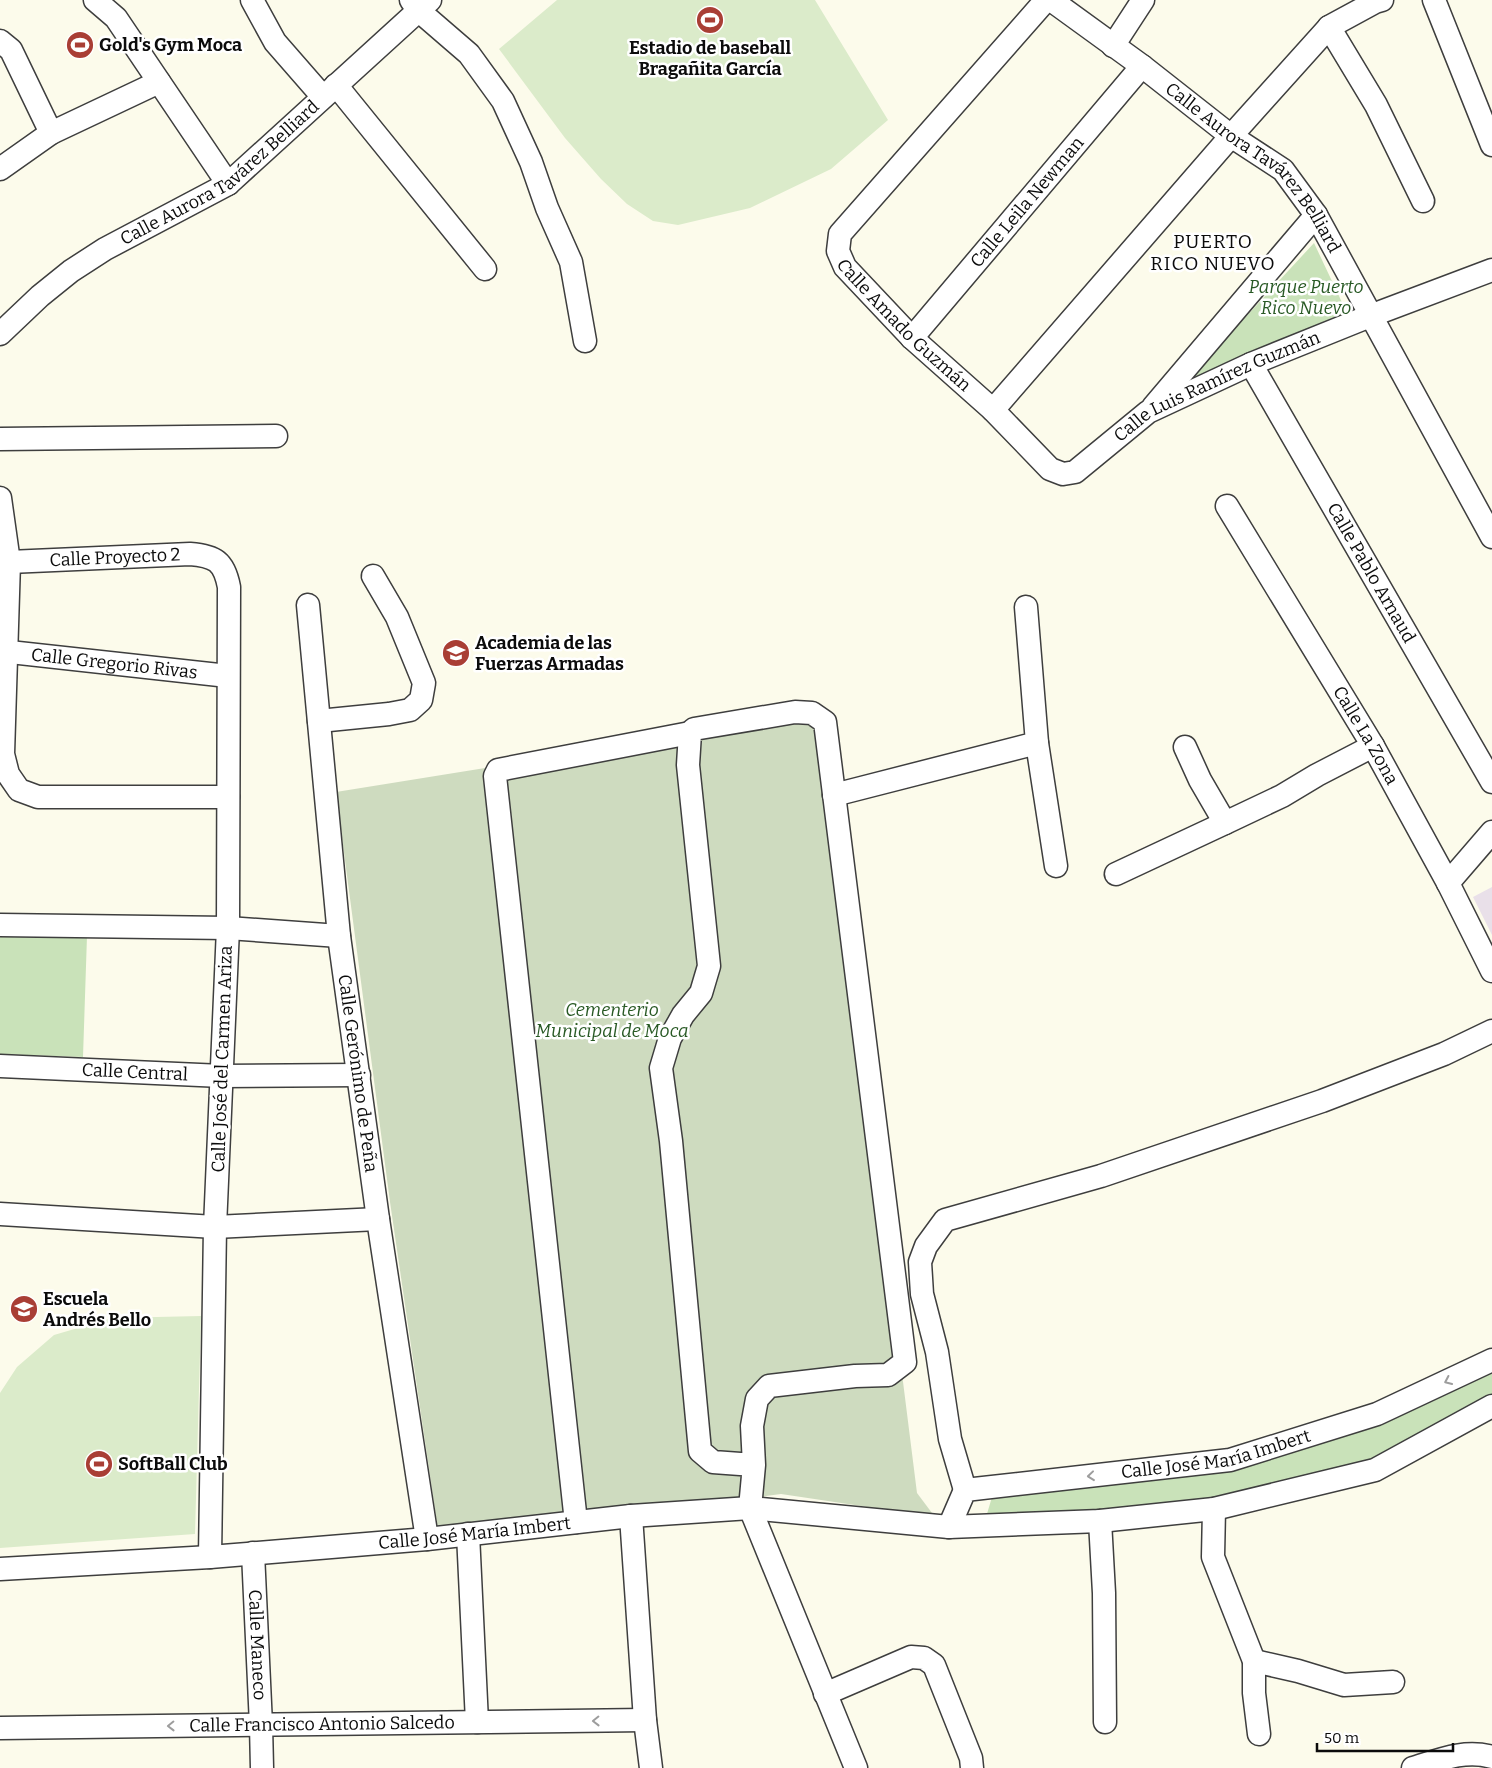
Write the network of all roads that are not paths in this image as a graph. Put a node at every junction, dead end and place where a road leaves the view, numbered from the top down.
1 (95, 0) edge
2 (252, 0) edge
3 (1046, 0) edge
4 (1051, 0) edge
5 (1143, 0) edge
6 (1382, 0) edge
7 (1434, 0) edge
8 (420, 3) edge
9 (114, 9) edge
10 (1328, 27) junction
11 (0, 41) edge
12 (1114, 46) junction
13 (1142, 66) junction
14 (159, 82) junction
15 (330, 91) junction
16 (51, 133) junction
17 (1231, 136) junction
18 (1492, 144) edge
19 (0, 169) edge
20 (228, 184) junction
21 (1423, 201) dead end
22 (1316, 215) junction
23 (486, 269) dead end
24 (1492, 270) edge
25 (1370, 316) junction
26 (0, 334) edge
27 (912, 338) junction
28 (586, 341) dead end
29 (1251, 364) junction
30 (993, 410) junction
31 (1148, 412) junction
32 (276, 436) dead end
33 (0, 439) edge
34 (1062, 474) joint
35 (0, 498) edge
36 (1227, 506) dead end
37 (1492, 537) edge
38 (9, 562) junction
39 (220, 562) joint
40 (374, 576) dead end
41 (308, 605) dead end
42 (1026, 607) dead end
43 (4, 651) edge
44 (228, 676) junction
45 (319, 721) junction
46 (690, 733) junction
47 (1037, 743) junction
48 (1373, 746) junction
49 (1185, 747) dead end
50 (1492, 782) edge
51 (834, 795) junction
52 (228, 797) junction
53 (1225, 823) junction
54 (1492, 832) edge
55 (1056, 866) dead end
56 (1116, 874) dead end
57 (1448, 883) junction
58 (0, 925) edge
59 (228, 928) junction
60 (339, 936) junction
61 (1492, 971) edge
62 (1492, 1031) edge
63 (0, 1066) edge
64 (359, 1075) junction
65 (222, 1076) junction
66 (0, 1214) edge
67 (378, 1219) junction
68 (216, 1227) junction
69 (1492, 1360) edge
70 (1492, 1406) edge
71 (754, 1465) junction
72 (965, 1490) junction
73 (750, 1508) junction
74 (1214, 1509) junction
75 (631, 1516) junction
76 (1100, 1521) junction
77 (576, 1522) junction
78 (948, 1527) junction
79 (468, 1534) junction
80 (427, 1539) junction
81 (253, 1553) junction
82 (210, 1558) junction
83 (0, 1569) edge
84 (1254, 1661) junction
85 (1394, 1682) dead end
86 (825, 1694) junction
87 (645, 1720) junction
88 (477, 1722) junction
89 (1105, 1722) dead end
90 (261, 1724) junction
91 (0, 1728) edge
92 (1259, 1734) dead end
93 (1492, 1757) edge
94 (262, 1768) edge
95 (651, 1768) edge
96 (856, 1768) edge
97 (972, 1768) edge
98 (1413, 1768) edge

1 - 9 street
2 - 15 street
3 - 27 street, Calle Amado Guzmán
4 - 12 street, Calle Aurora Tavárez Belliard
5 - 12 street
6 - 10 street
7 - 18 street
8 - 15 street, Calle Aurora Tavárez Belliard
8 - 28 street
9 - 14 street
10 - 17 street
10 - 21 street
11 - 16 street
12 - 13 street, Calle Aurora Tavárez Belliard
13 - 17 street, Calle Aurora Tavárez Belliard
13 - 27 street, Calle Leila Newman
14 - 16 street
14 - 20 street
15 - 20 street, Calle Aurora Tavárez Belliard
15 - 23 street
16 - 19 street
17 - 22 street, Calle Aurora Tavárez Belliard
17 - 30 street
20 - 26 street, Calle Aurora Tavárez Belliard
22 - 25 street, Calle Aurora Tavárez Belliard
22 - 31 street
24 - 25 street, Calle Luis Ramírez Guzmán
25 - 29 street, Calle Luis Ramírez Guzmán
25 - 37 street, Calle Aurora Tavárez Belliard
27 - 30 street, Calle Amado Guzmán
29 - 31 street, Calle Luis Ramírez Guzmán
29 - 50 street, Calle Pablo Arnaud
30 - 34 street, Calle Amado Guzmán
31 - 34 street, Calle Luis Ramírez Guzmán
32 - 33 street
35 - 38 street
36 - 48 street, Calle La Zona
38 - 39 street, Calle Proyecto 2
38 - 43 street
39 - 44 street, Calle José del Carmen Ariza
40 - 45 street
41 - 45 street, Calle Gerónimo de Peña
42 - 47 street
43 - 44 street, Calle Gregorio Rivas
43 - 52 street
44 - 52 street, Calle José del Carmen Ariza
45 - 60 street, Calle Gerónimo de Peña
46 - 51 street
46 - 71 street
46 - 77 street
47 - 51 street
47 - 55 street
48 - 53 street
48 - 57 street, Calle La Zona
49 - 53 street
51 - 71 street
52 - 59 street, Calle José del Carmen Ariza
53 - 56 street
54 - 57 street
57 - 61 street, Calle La Zona
58 - 59 street
59 - 60 street
59 - 65 street, Calle José del Carmen Ariza
60 - 64 street, Calle Gerónimo de Peña
62 - 72 street
63 - 65 street, Calle Central
64 - 65 street, Calle Central
64 - 67 street, Calle Gerónimo de Peña
65 - 68 street, Calle José del Carmen Ariza
66 - 68 street
67 - 68 street
67 - 80 street, Calle Gerónimo de Peña
68 - 82 street, Calle José del Carmen Ariza
69 -> 72 street, Calle José María Imbert
70 - 74 street, Calle José María Imbert
71 - 73 street
72 - 78 street
73 - 75 street, Calle José María Imbert
73 - 78 street, Calle José María Imbert
73 - 86 street
74 - 76 street, Calle José María Imbert
74 - 84 street
75 - 77 street, Calle José María Imbert
75 - 87 street
76 - 78 street, Calle José María Imbert
76 - 89 street
77 - 79 street, Calle José María Imbert
79 - 80 street, Calle José María Imbert
79 - 88 street
80 - 81 street, Calle José María Imbert
81 - 82 street, Calle José María Imbert
81 - 90 street, Calle Maneco
82 - 83 street, Calle José María Imbert
84 - 85 street
84 - 92 street
86 - 96 street
86 - 97 street
87 -> 88 street, Calle Francisco Antonio Salcedo
87 - 95 street
88 - 90 street, Calle Francisco Antonio Salcedo
90 -> 91 street, Calle Francisco Antonio Salcedo
90 - 94 street, Calle Maneco
93 - 98 street

